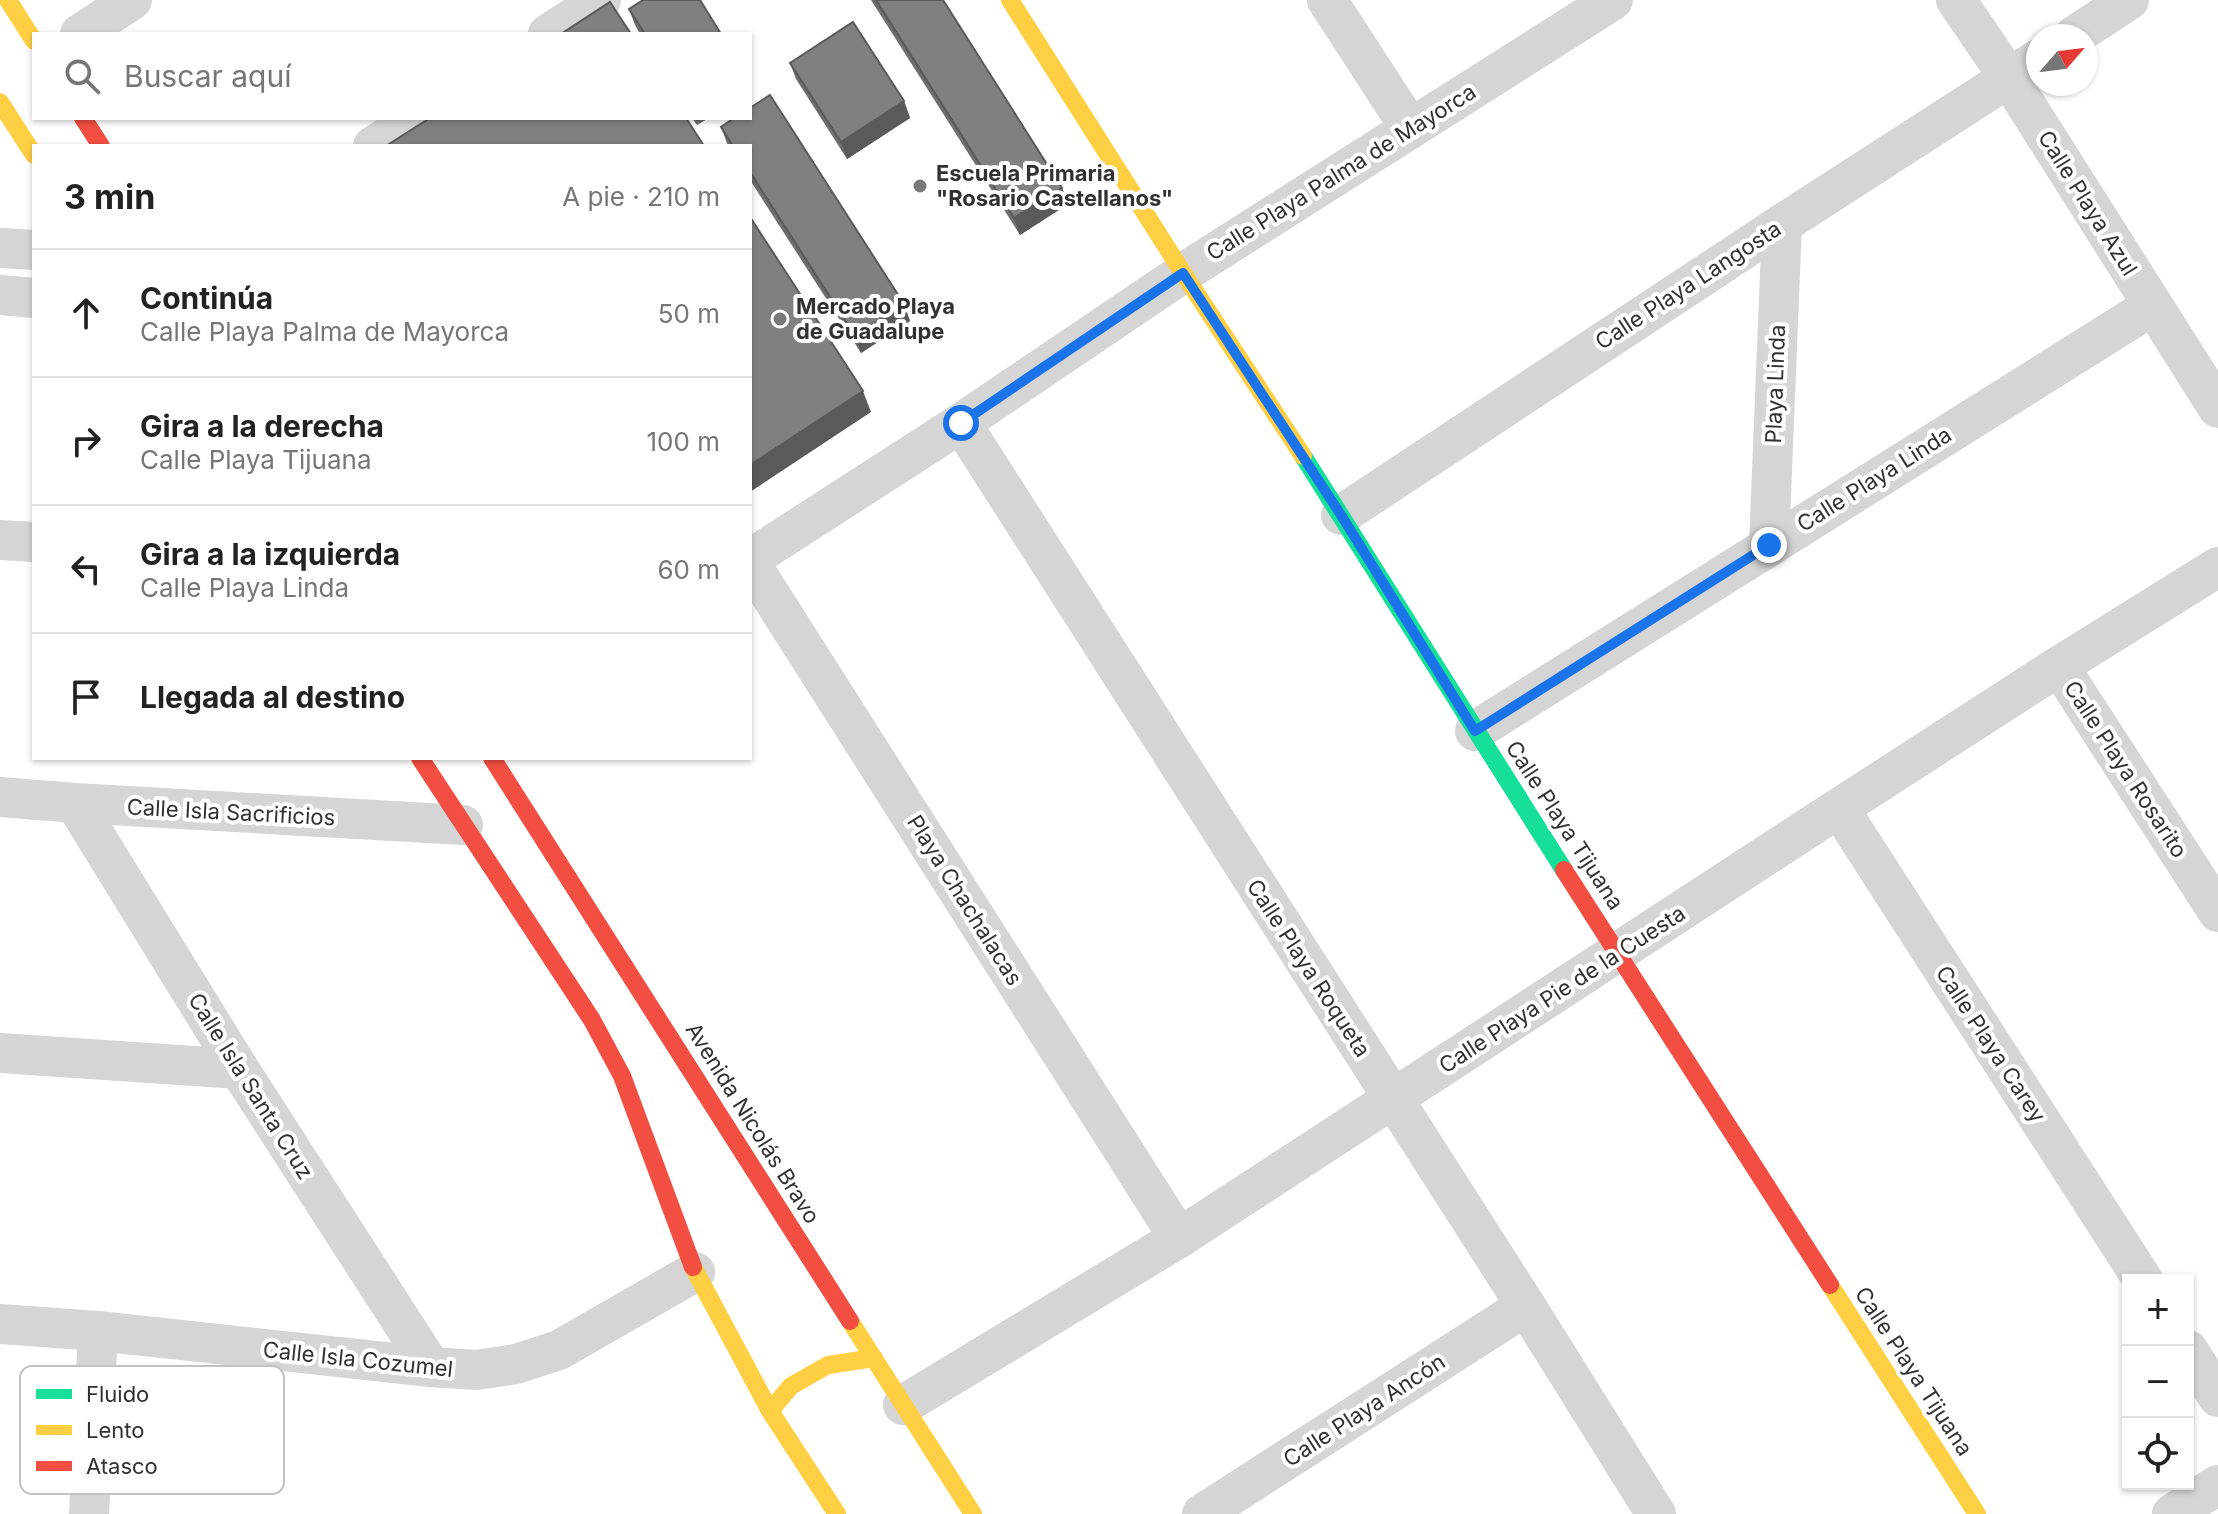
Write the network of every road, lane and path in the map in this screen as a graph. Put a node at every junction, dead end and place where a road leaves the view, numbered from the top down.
1 (8, 0) edge
2 (132, 0) edge
3 (601, 0) edge
4 (1010, 0) edge
5 (1327, 0) edge
6 (1613, 0) edge
7 (1956, 0) edge
8 (2129, 0) edge
9 (2092, 24) edge
10 (83, 32) edge
11 (551, 32) edge
12 (32, 38) edge
13 (2024, 69) edge
14 (0, 102) edge
15 (84, 120) edge
16 (414, 120) edge
17 (1410, 128) junction
18 (100, 144) edge
19 (376, 144) edge
20 (32, 152) edge
21 (1782, 224) junction
22 (0, 248) edge
23 (32, 250) edge
24 (1183, 273) junction
25 (0, 295) edge
26 (32, 298) edge
27 (2152, 306) junction
28 (2218, 408) edge
29 (961, 423) junction
30 (1341, 515) junction
31 (0, 540) edge
32 (32, 542) edge
33 (1769, 545) junction
34 (752, 560) edge
35 (752, 564) edge
36 (2218, 567) edge
37 (2059, 666) junction
38 (1475, 731) junction
39 (421, 760) edge
40 (493, 760) edge
41 (0, 797) edge
42 (75, 803) junction
43 (1839, 808) junction
44 (463, 825) junction
45 (2212, 890) edge
46 (1618, 952) junction
47 (0, 1053) edge
48 (239, 1069) junction
49 (1393, 1099) junction
50 (1179, 1238) junction
51 (695, 1272) junction
52 (2139, 1274) edge
53 (1526, 1306) junction
54 (0, 1324) edge
55 (98, 1331) junction
56 (874, 1358) junction
57 (2194, 1359) edge
58 (96, 1366) edge
59 (431, 1367) junction
60 (2218, 1397) edge
61 (903, 1405) junction
62 (770, 1411) junction
63 (2218, 1485) edge
64 (90, 1494) edge
65 (89, 1514) edge
66 (837, 1514) edge
67 (973, 1514) edge
68 (1202, 1514) edge
69 (1656, 1514) edge
70 (1977, 1514) edge
71 (2172, 1514) edge

1 - 12 street
2 - 10 street
3 - 11 street
4 - 24 street, Calle Playa Tijuana
5 - 17 street
6 - 17 street, Calle Playa Palma de Mayorca
7 - 13 street, Calle Playa Azul
8 - 9 street
13 - 21 street, Calle Playa Langosta
13 - 27 street, Calle Playa Azul
14 - 20 street
15 - 18 street
16 - 19 street
17 - 24 street, Calle Playa Palma de Mayorca
21 - 30 street, Calle Playa Langosta
21 - 33 street, Playa Linda
22 - 23 street
24 - 29 street, Calle Playa Palma de Mayorca
24 - 30 street, Calle Playa Tijuana
25 - 26 street
27 - 28 street, Calle Playa Azul
27 - 33 street, Calle Playa Linda
29 - 34 street, Calle Playa Palma de Mayorca
29 - 49 street, Calle Playa Roqueta
30 - 38 street, Calle Playa Tijuana
31 - 32 street
33 - 38 street, Calle Playa Linda
35 - 50 street, Playa Chachalacas
36 - 37 street, Calle Playa Pie de la Cuesta
37 - 43 street, Calle Playa Pie de la Cuesta
37 - 45 street, Calle Playa Rosarito
38 - 46 street, Calle Playa Tijuana
39 - 44 street
40 - 56 street, Avenida Nicolás Bravo
41 - 42 street, Calle Isla Sacrificios
42 - 44 street, Calle Isla Sacrificios
42 - 48 street, Calle Isla Santa Cruz
43 - 46 street, Calle Playa Pie de la Cuesta
43 - 52 street, Calle Playa Carey
44 - 51 street
46 - 49 street, Calle Playa Pie de la Cuesta
46 - 70 street, Calle Playa Tijuana
47 - 48 street
48 - 59 street, Calle Isla Santa Cruz
49 - 50 street, Calle Playa Pie de la Cuesta
49 - 53 street, Calle Playa Roqueta
50 - 61 street, Calle Playa Pie de la Cuesta
51 - 59 street, Calle Isla Cozumel
51 - 62 street
53 - 68 street, Calle Playa Ancón
53 - 69 street, Calle Playa Roqueta
54 - 55 street, Calle Isla Cozumel
55 - 58 street
55 - 59 street, Calle Isla Cozumel
56 - 61 street, Avenida Nicolás Bravo
56 - 62 street
57 - 60 street
61 - 67 street, Avenida Nicolás Bravo
62 - 66 street
63 - 71 street
64 - 65 street

